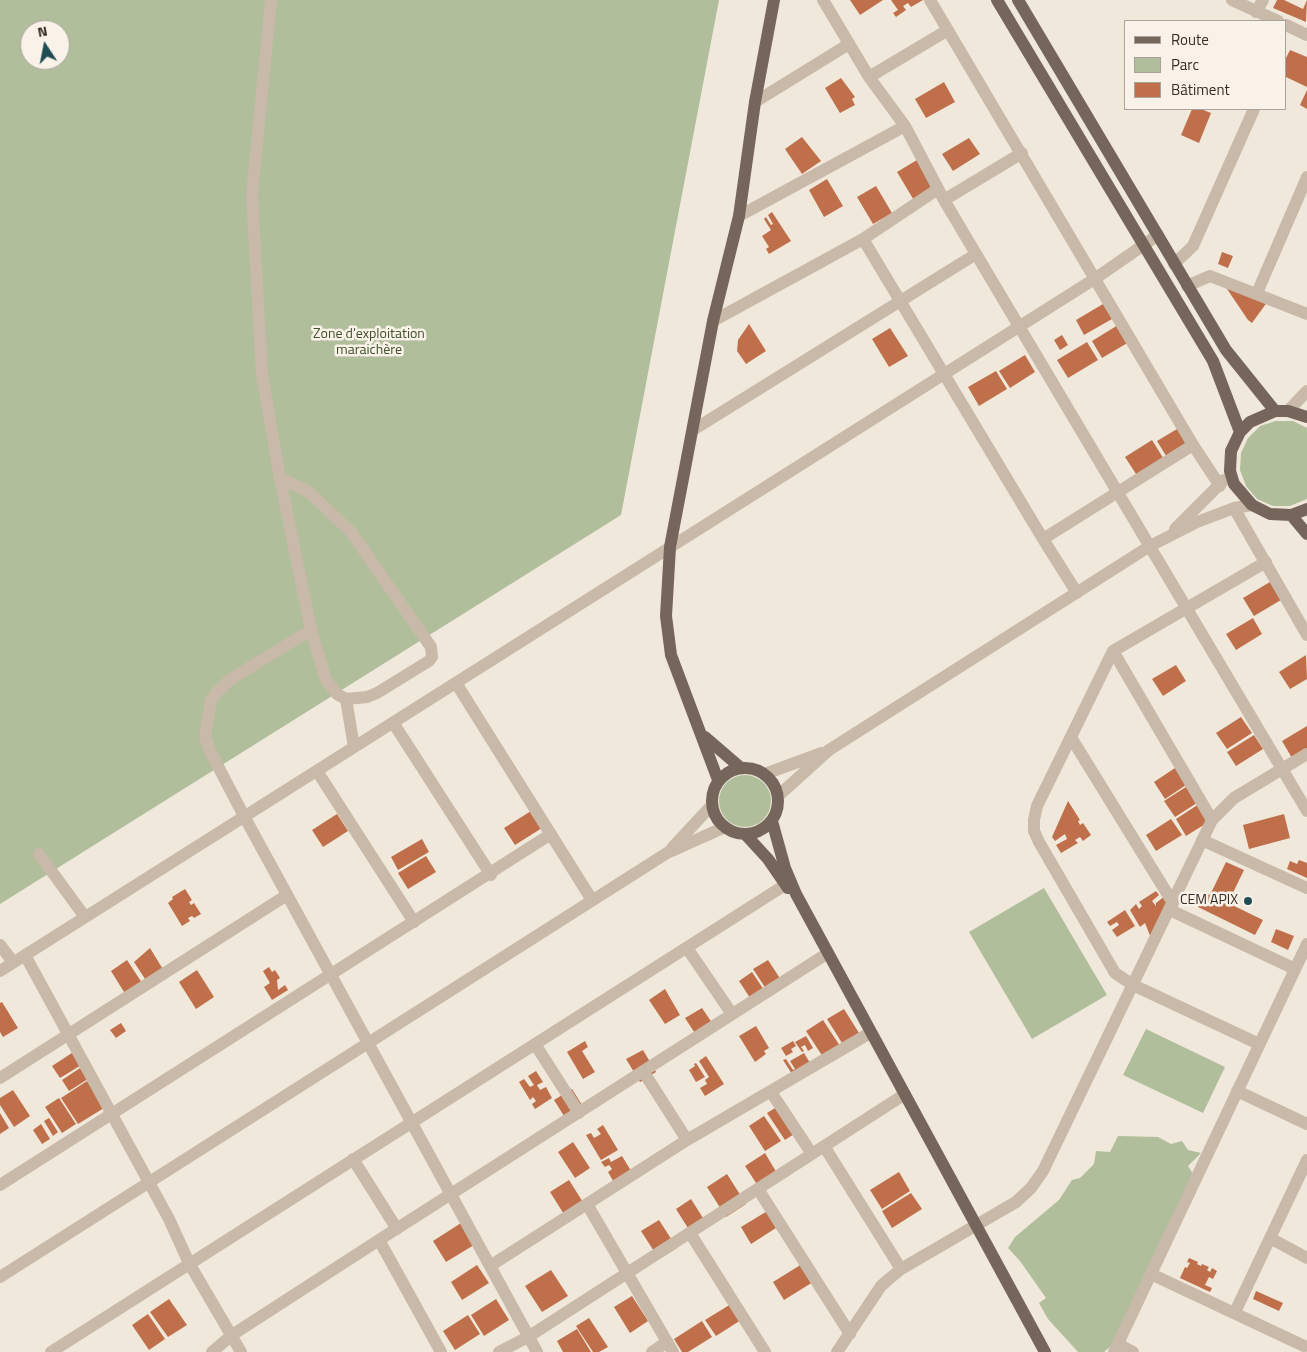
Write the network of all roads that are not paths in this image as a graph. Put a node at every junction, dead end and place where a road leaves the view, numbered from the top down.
1 (271, 0) edge
2 (774, 0) edge
3 (823, 0) edge
4 (930, 0) edge
5 (997, 0) edge
6 (1018, 0) edge
7 (1232, 0) edge
8 (1263, 0) edge
9 (1256, 12) junction
10 (1276, 20) edge
11 (948, 30) junction
12 (1287, 30) edge
13 (1307, 35) edge
14 (850, 44) junction
15 (870, 77) junction
16 (755, 102) junction
17 (1254, 110) edge
18 (905, 126) junction
19 (1022, 153) junction
20 (1307, 177) edge
21 (941, 195) junction
22 (739, 216) junction
23 (1158, 235) junction
24 (863, 239) junction
25 (1143, 244) junction
26 (976, 254) junction
27 (1174, 264) junction
28 (1096, 278) junction
29 (1188, 286) junction
30 (1257, 293) junction
31 (900, 301) junction
32 (1307, 314) edge
33 (713, 321) junction
34 (1020, 326) junction
35 (944, 374) junction
36 (1307, 391) edge
37 (1281, 411) junction
38 (1307, 417) edge
39 (693, 430) junction
40 (1240, 432) junction
41 (1193, 445) junction
42 (1230, 471) junction
43 (280, 478) junction
44 (1220, 486) junction
45 (1116, 493) junction
46 (1252, 506) junction
47 (1234, 508) junction
48 (1307, 509) edge
49 (1291, 515) junction
50 (1170, 534) junction
51 (1307, 534) edge
52 (1043, 539) junction
53 (1150, 546) junction
54 (670, 547) junction
55 (1266, 562) junction
56 (1077, 593) junction
57 (1187, 608) junction
58 (311, 630) junction
59 (1307, 635) edge
60 (1113, 651) junction
61 (456, 683) junction
62 (346, 699) junction
63 (394, 724) junction
64 (703, 735) junction
65 (1072, 739) junction
66 (354, 747) junction
67 (829, 750) junction
68 (1307, 754) edge
69 (740, 768) junction
70 (1282, 769) junction
71 (317, 770) junction
72 (766, 774) junction
73 (718, 780) junction
74 (778, 796) junction
75 (712, 805) junction
76 (1307, 811) edge
77 (244, 816) junction
78 (1212, 820) junction
79 (772, 821) junction
80 (725, 827) junction
81 (551, 834) junction
82 (745, 834) junction
83 (1202, 840) junction
84 (667, 853) junction
85 (39, 854) dead end
86 (491, 874) junction
87 (785, 885) junction
88 (1307, 888) edge
89 (796, 894) junction
90 (287, 895) junction
91 (592, 900) junction
92 (1171, 906) junction
93 (85, 917) junction
94 (414, 922) junction
95 (1307, 944) edge
96 (0, 945) edge
97 (687, 948) junction
98 (828, 953) junction
99 (25, 955) junction
100 (13, 962) junction
101 (1295, 970) junction
102 (0, 971) edge
103 (331, 974) junction
104 (1133, 984) junction
105 (732, 1014) junction
106 (870, 1033) junction
107 (68, 1034) junction
108 (368, 1044) junction
109 (535, 1044) junction
110 (1260, 1044) junction
111 (643, 1071) junction
112 (0, 1078) edge
113 (772, 1092) junction
114 (1237, 1092) junction
115 (905, 1094) junction
116 (578, 1113) junction
117 (112, 1114) junction
118 (411, 1122) junction
119 (1307, 1124) edge
120 (687, 1140) junction
121 (824, 1146) junction
122 (812, 1154) junction
123 (353, 1159) junction
124 (1307, 1160) edge
125 (150, 1183) junction
126 (0, 1185) edge
127 (758, 1189) junction
128 (450, 1194) junction
129 (587, 1204) junction
130 (976, 1225) junction
131 (397, 1228) junction
132 (690, 1233) junction
133 (1270, 1238) junction
134 (379, 1240) junction
135 (1307, 1258) edge
136 (189, 1263) junction
137 (490, 1266) junction
138 (901, 1269) junction
139 (627, 1273) junction
140 (1151, 1274) junction
141 (0, 1277) edge
142 (1235, 1312) junction
143 (850, 1334) junction
144 (232, 1335) junction
145 (528, 1337) junction
146 (1304, 1346) edge
147 (670, 1347) edge
148 (1116, 1348) edge
149 (51, 1352) edge
150 (212, 1352) edge
151 (242, 1352) edge
152 (441, 1352) edge
153 (499, 1352) edge
154 (537, 1352) edge
155 (652, 1352) edge
156 (765, 1352) edge
157 (838, 1352) edge
158 (1045, 1352) edge
159 (1133, 1352) edge

1 - 43 street
2 - 16 main road
3 - 14 street
4 - 11 street
5 - 25 main road
6 - 23 main road
7 - 9 street
8 - 9 street
9 - 10 street
11 - 15 street
11 - 19 street
12 - 13 street
14 - 15 street
14 - 16 street
15 - 18 street
16 - 22 main road
17 - 27 street
18 - 21 street
18 - 22 street
19 - 21 street
19 - 28 street
20 - 30 street
21 - 24 street
21 - 26 street
22 - 33 main road
23 - 25 street
23 - 27 main road
24 - 31 street
24 - 33 street
25 - 28 street
25 - 40 main road
26 - 31 street
26 - 34 street
27 - 29 main road
28 - 34 street
28 - 41 street
29 - 30 street
29 - 37 main road
30 - 32 street
31 - 35 street
31 - 39 street
33 - 39 main road
34 - 35 street
34 - 45 street
35 - 52 street
35 - 54 street
36 - 37 street
37 - 38 main road
37 - 40 main road
39 - 54 main road
40 - 42 main road
41 - 44 street
41 - 45 street
42 - 44 street
42 - 46 main road
43 - 58 street
43 - 62 street
44 - 50 street
45 - 52 street
45 - 53 street
46 - 47 street
46 - 49 main road
47 - 50 street
47 - 55 street
48 - 49 main road
49 - 51 main road
50 - 53 street
52 - 56 street
53 - 56 street
53 - 57 street
54 - 61 street
54 - 64 main road
55 - 57 street
55 - 59 street
56 - 67 street
57 - 60 street
57 - 70 street
58 - 62 street
58 - 77 street
60 - 65 street
60 - 78 street
61 - 63 street
61 - 81 street
62 - 66 street
63 - 66 street
63 - 86 street
64 - 69 main road
64 - 73 main road
65 - 92 street
65 - 104 street
66 - 71 street
67 - 72 street
67 - 74 street
68 - 70 street
69 - 72 main road
69 - 73 main road
70 - 76 street
70 - 78 street
71 - 77 street
71 - 94 street
72 - 74 main road
73 - 75 main road
74 - 79 main road
75 - 80 main road
75 - 84 street
77 - 90 street
77 - 93 street
78 - 83 street
79 - 82 main road
79 - 89 main road
80 - 82 main road
80 - 84 street
81 - 86 street
81 - 91 street
82 - 87 main road
83 - 88 street
83 - 92 street
84 - 91 street
85 - 93 street
86 - 94 street
87 - 89 main road
87 - 97 street
89 - 98 main road
90 - 103 street
90 - 107 street
91 - 108 street
92 - 101 street
92 - 104 street
93 - 99 street
94 - 103 street
95 - 101 street
96 - 100 street
97 - 105 street
97 - 109 street
98 - 105 street
98 - 106 main road
99 - 100 street
99 - 107 street
100 - 102 street
101 - 110 street
103 - 108 street
103 - 117 street
104 - 110 street
104 - 130 street
105 - 111 street
106 - 113 street
106 - 115 main road
107 - 112 street
107 - 117 street
108 - 118 street
108 - 125 street
109 - 116 street
109 - 118 street
110 - 114 street
111 - 116 street
111 - 120 street
113 - 120 street
113 - 122 street
114 - 119 street
114 - 140 street
115 - 121 street
115 - 130 main road
116 - 128 street
117 - 125 street
117 - 126 street
118 - 123 street
118 - 128 street
120 - 129 street
121 - 122 street
121 - 138 street
122 - 127 street
123 - 131 street
123 - 136 street
124 - 133 street
125 - 136 street
125 - 141 street
127 - 132 street
127 - 143 street
128 - 131 street
128 - 137 street
129 - 137 street
129 - 139 street
130 - 138 street
130 - 158 main road
131 - 134 street
132 - 139 street
132 - 156 street
133 - 135 street
133 - 142 street
134 - 144 street
134 - 152 street
136 - 144 street
136 - 149 street
137 - 145 street
138 - 143 street
139 - 145 street
139 - 147 street
140 - 142 street
140 - 148 street
142 - 146 street
143 - 157 street
144 - 150 street
144 - 151 street
145 - 153 street
145 - 154 street
147 - 155 street
148 - 159 street

